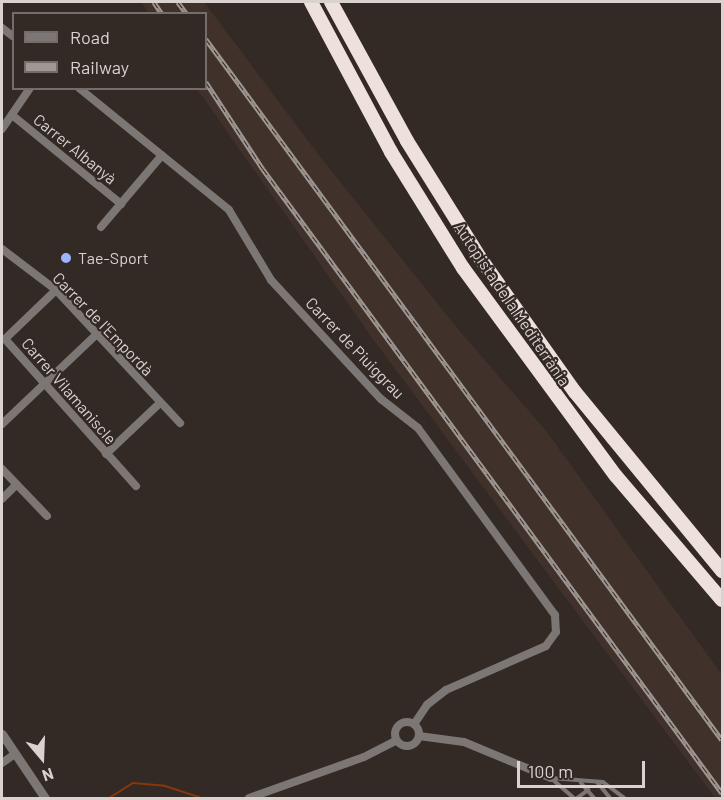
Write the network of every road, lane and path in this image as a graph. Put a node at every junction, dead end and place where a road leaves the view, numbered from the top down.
1 (311, 2) edge
2 (331, 2) edge
3 (29, 90) edge
4 (81, 90) edge
5 (12, 115) junction
6 (2, 129) edge
7 (162, 155) junction
8 (121, 204) junction
9 (101, 227) dead end
10 (2, 249) edge
11 (56, 290) junction
12 (98, 333) junction
13 (45, 384) junction
14 (160, 403) junction
15 (180, 423) dead end
16 (2, 424) edge
17 (106, 454) junction
18 (2, 469) edge
19 (16, 485) junction
20 (136, 486) dead end
21 (2, 499) edge
22 (47, 516) dead end
23 (723, 571) edge
24 (723, 600) edge
25 (414, 724) junction
26 (2, 734) edge
27 (419, 736) junction
28 (396, 741) junction
29 (15, 754) junction
30 (2, 763) edge
31 (551, 778) junction
32 (597, 781) junction
33 (581, 783) junction
34 (588, 790) junction
35 (45, 798) edge
36 (249, 798) edge
37 (576, 798) edge
38 (594, 798) edge
39 (610, 798) edge
40 (624, 798) edge

1 - 24 highway, Autopista de la Mediterrània
2 - 23 highway, Autopista de la Mediterrània
3 - 5 street, Carrer Albanyà
4 - 7 street, Carrer de Piuiggrau
5 - 6 street, Carrer Albanyà
5 - 8 street, Carrer Albanyà
7 - 8 street, Carrer Albanyà
7 - 25 street, Carrer de Piuiggrau
8 - 9 street, Carrer Albanyà
10 - 11 street, Carrer de l'Empordà
11 - 12 street, Carrer de l'Empordà
11 - 13 street, Carrer Vilamaniscle
12 - 13 street
12 - 14 street, Carrer de l'Empordà
13 - 16 street
13 - 17 street, Carrer Vilamaniscle
14 - 15 street, Carrer de l'Empordà
14 - 17 street
17 - 20 street, Carrer Vilamaniscle
18 - 19 street
19 - 21 street
19 - 22 street
25 - 27 street
25 - 28 street
26 - 29 street
27 - 28 street
27 - 31 street
28 - 36 street
29 - 30 street
29 - 35 street
31 - 33 lane
31 - 37 lane
32 - 33 lane
32 - 39 lane
32 - 40 lane
33 - 34 lane
34 - 37 lane
34 - 38 lane

